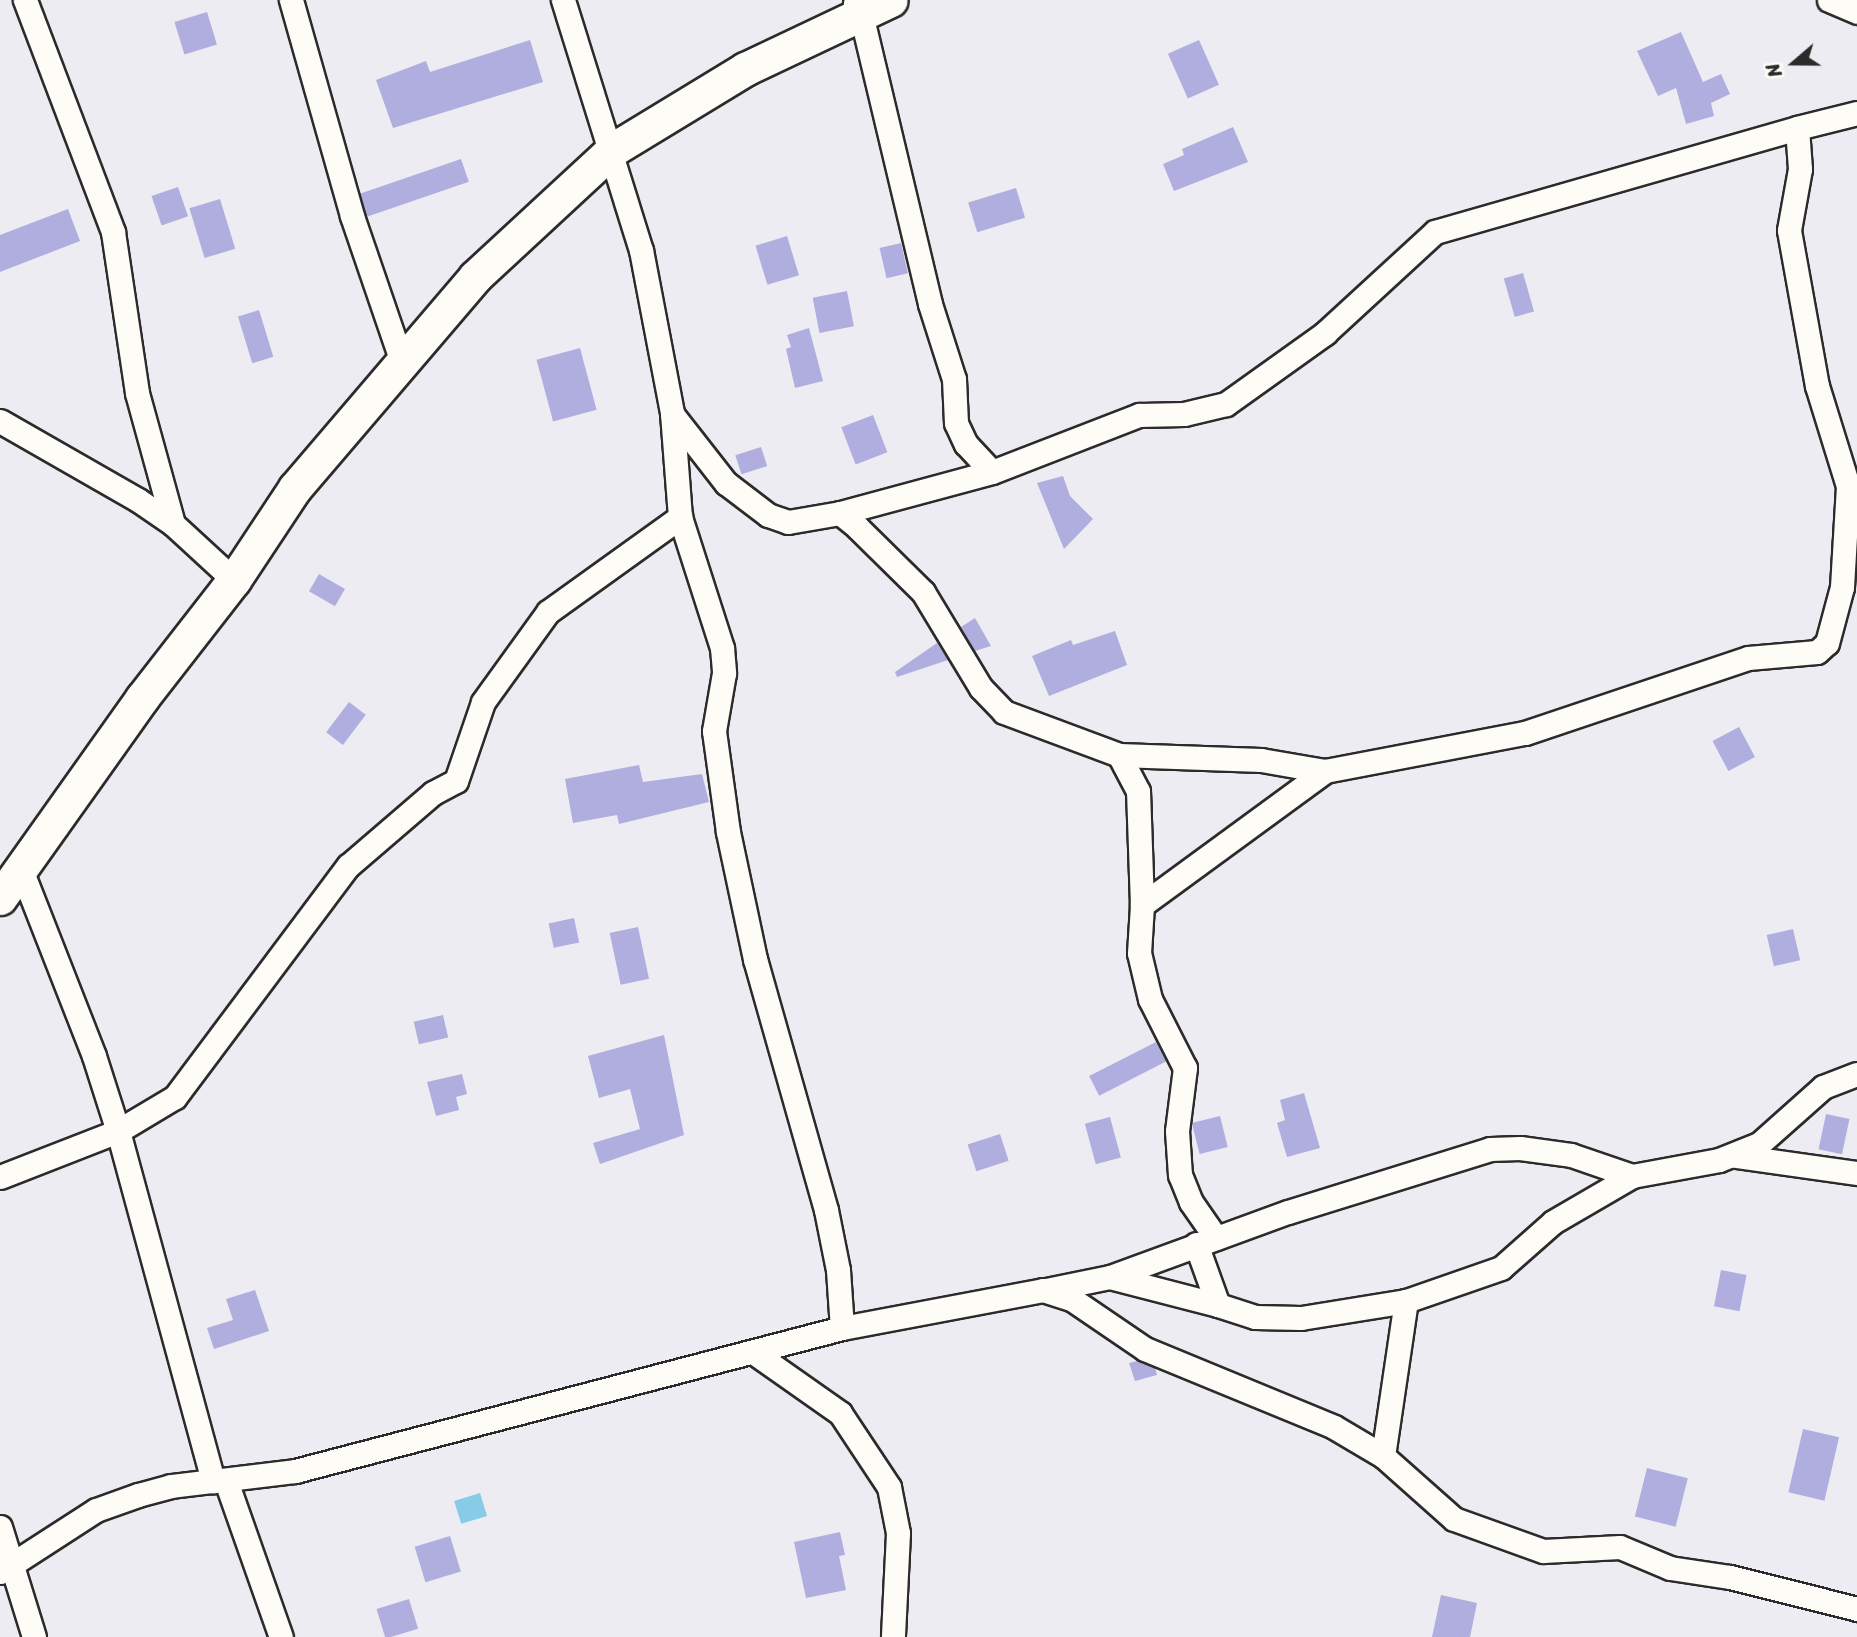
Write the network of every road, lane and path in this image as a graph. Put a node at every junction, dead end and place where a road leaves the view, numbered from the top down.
1 (25, 0) edge
2 (291, 0) edge
3 (564, 0) edge
4 (891, 0) edge
5 (1829, 0) edge
6 (857, 7) edge
7 (1857, 12) edge
8 (1857, 113) edge
9 (1797, 128) junction
10 (612, 150) junction
11 (401, 359) junction
12 (672, 414) junction
13 (0, 421) edge
14 (992, 472) junction
15 (840, 513) junction
16 (680, 517) junction
17 (173, 524) junction
18 (234, 580) junction
19 (1119, 755) junction
20 (1325, 771) junction
21 (20, 867) junction
22 (0, 898) edge
23 (1142, 905) junction
24 (1857, 1074) edge
25 (118, 1131) junction
26 (1736, 1156) junction
27 (1857, 1173) edge
28 (1632, 1176) junction
29 (0, 1177) edge
30 (1206, 1241) junction
31 (1110, 1277) junction
32 (1043, 1290) junction
33 (1406, 1301) junction
34 (1218, 1305) junction
35 (842, 1328) junction
36 (756, 1354) junction
37 (1384, 1456) junction
38 (220, 1481) junction
39 (0, 1527) edge
40 (6, 1569) edge
41 (1857, 1609) edge
42 (34, 1637) edge
43 (281, 1637) edge
44 (893, 1637) edge

1 - 17 street
2 - 11 street
3 - 10 street
4 - 6 street
5 - 7 street
6 - 10 street
6 - 14 street
8 - 9 street
9 - 14 street
9 - 20 street
10 - 11 street
10 - 12 street
11 - 18 street
12 - 15 street
12 - 16 street
13 - 17 street
14 - 15 street
15 - 19 street
16 - 25 street
16 - 35 street
17 - 18 street
18 - 21 street
19 - 20 street
19 - 23 street
20 - 23 street
21 - 22 street
21 - 25 street
23 - 30 street
24 - 26 street
25 - 29 street
25 - 38 street
26 - 27 street
26 - 28 street
28 - 30 street
28 - 33 street
30 - 31 street
30 - 34 street
31 - 32 street
31 - 34 street
32 - 35 street
32 - 37 street
33 - 34 street
33 - 37 street
35 - 36 street
36 - 38 street
36 - 44 street
37 - 41 street
38 - 40 street
38 - 43 street
39 - 40 street
40 - 42 street

